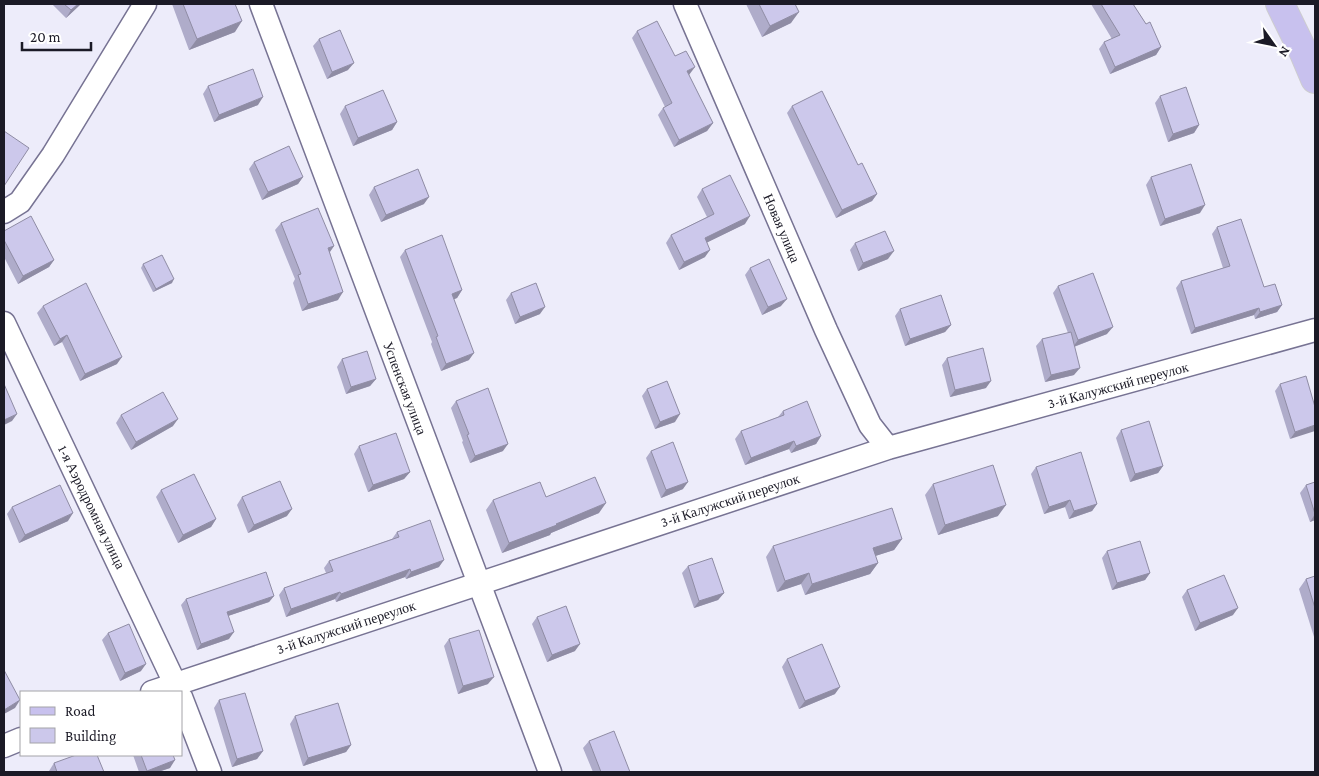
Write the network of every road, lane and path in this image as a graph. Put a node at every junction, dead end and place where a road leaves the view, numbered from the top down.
1 (145, 4) edge
2 (261, 4) edge
3 (685, 4) edge
4 (1280, 4) edge
5 (1315, 80) edge
6 (4, 212) edge
7 (4, 323) edge
8 (1315, 330) edge
9 (888, 448) junction
10 (479, 583) junction
11 (179, 691) edge
12 (182, 699) edge
13 (20, 739) edge
14 (4, 746) edge
15 (210, 772) edge
16 (550, 772) edge

1 - 6 street
2 - 10 street, Успенская улица
3 - 9 street, Новая улица
4 - 5 main road
7 - 11 street, 1-я Аэродромная улица
8 - 9 street, 3-й Калужский переулок
9 - 10 street, 3-й Калужский переулок
10 - 11 street, 3-й Калужский переулок
10 - 16 street, Успенская улица
12 - 15 street, 1-я Аэродромная улица
13 - 14 street

